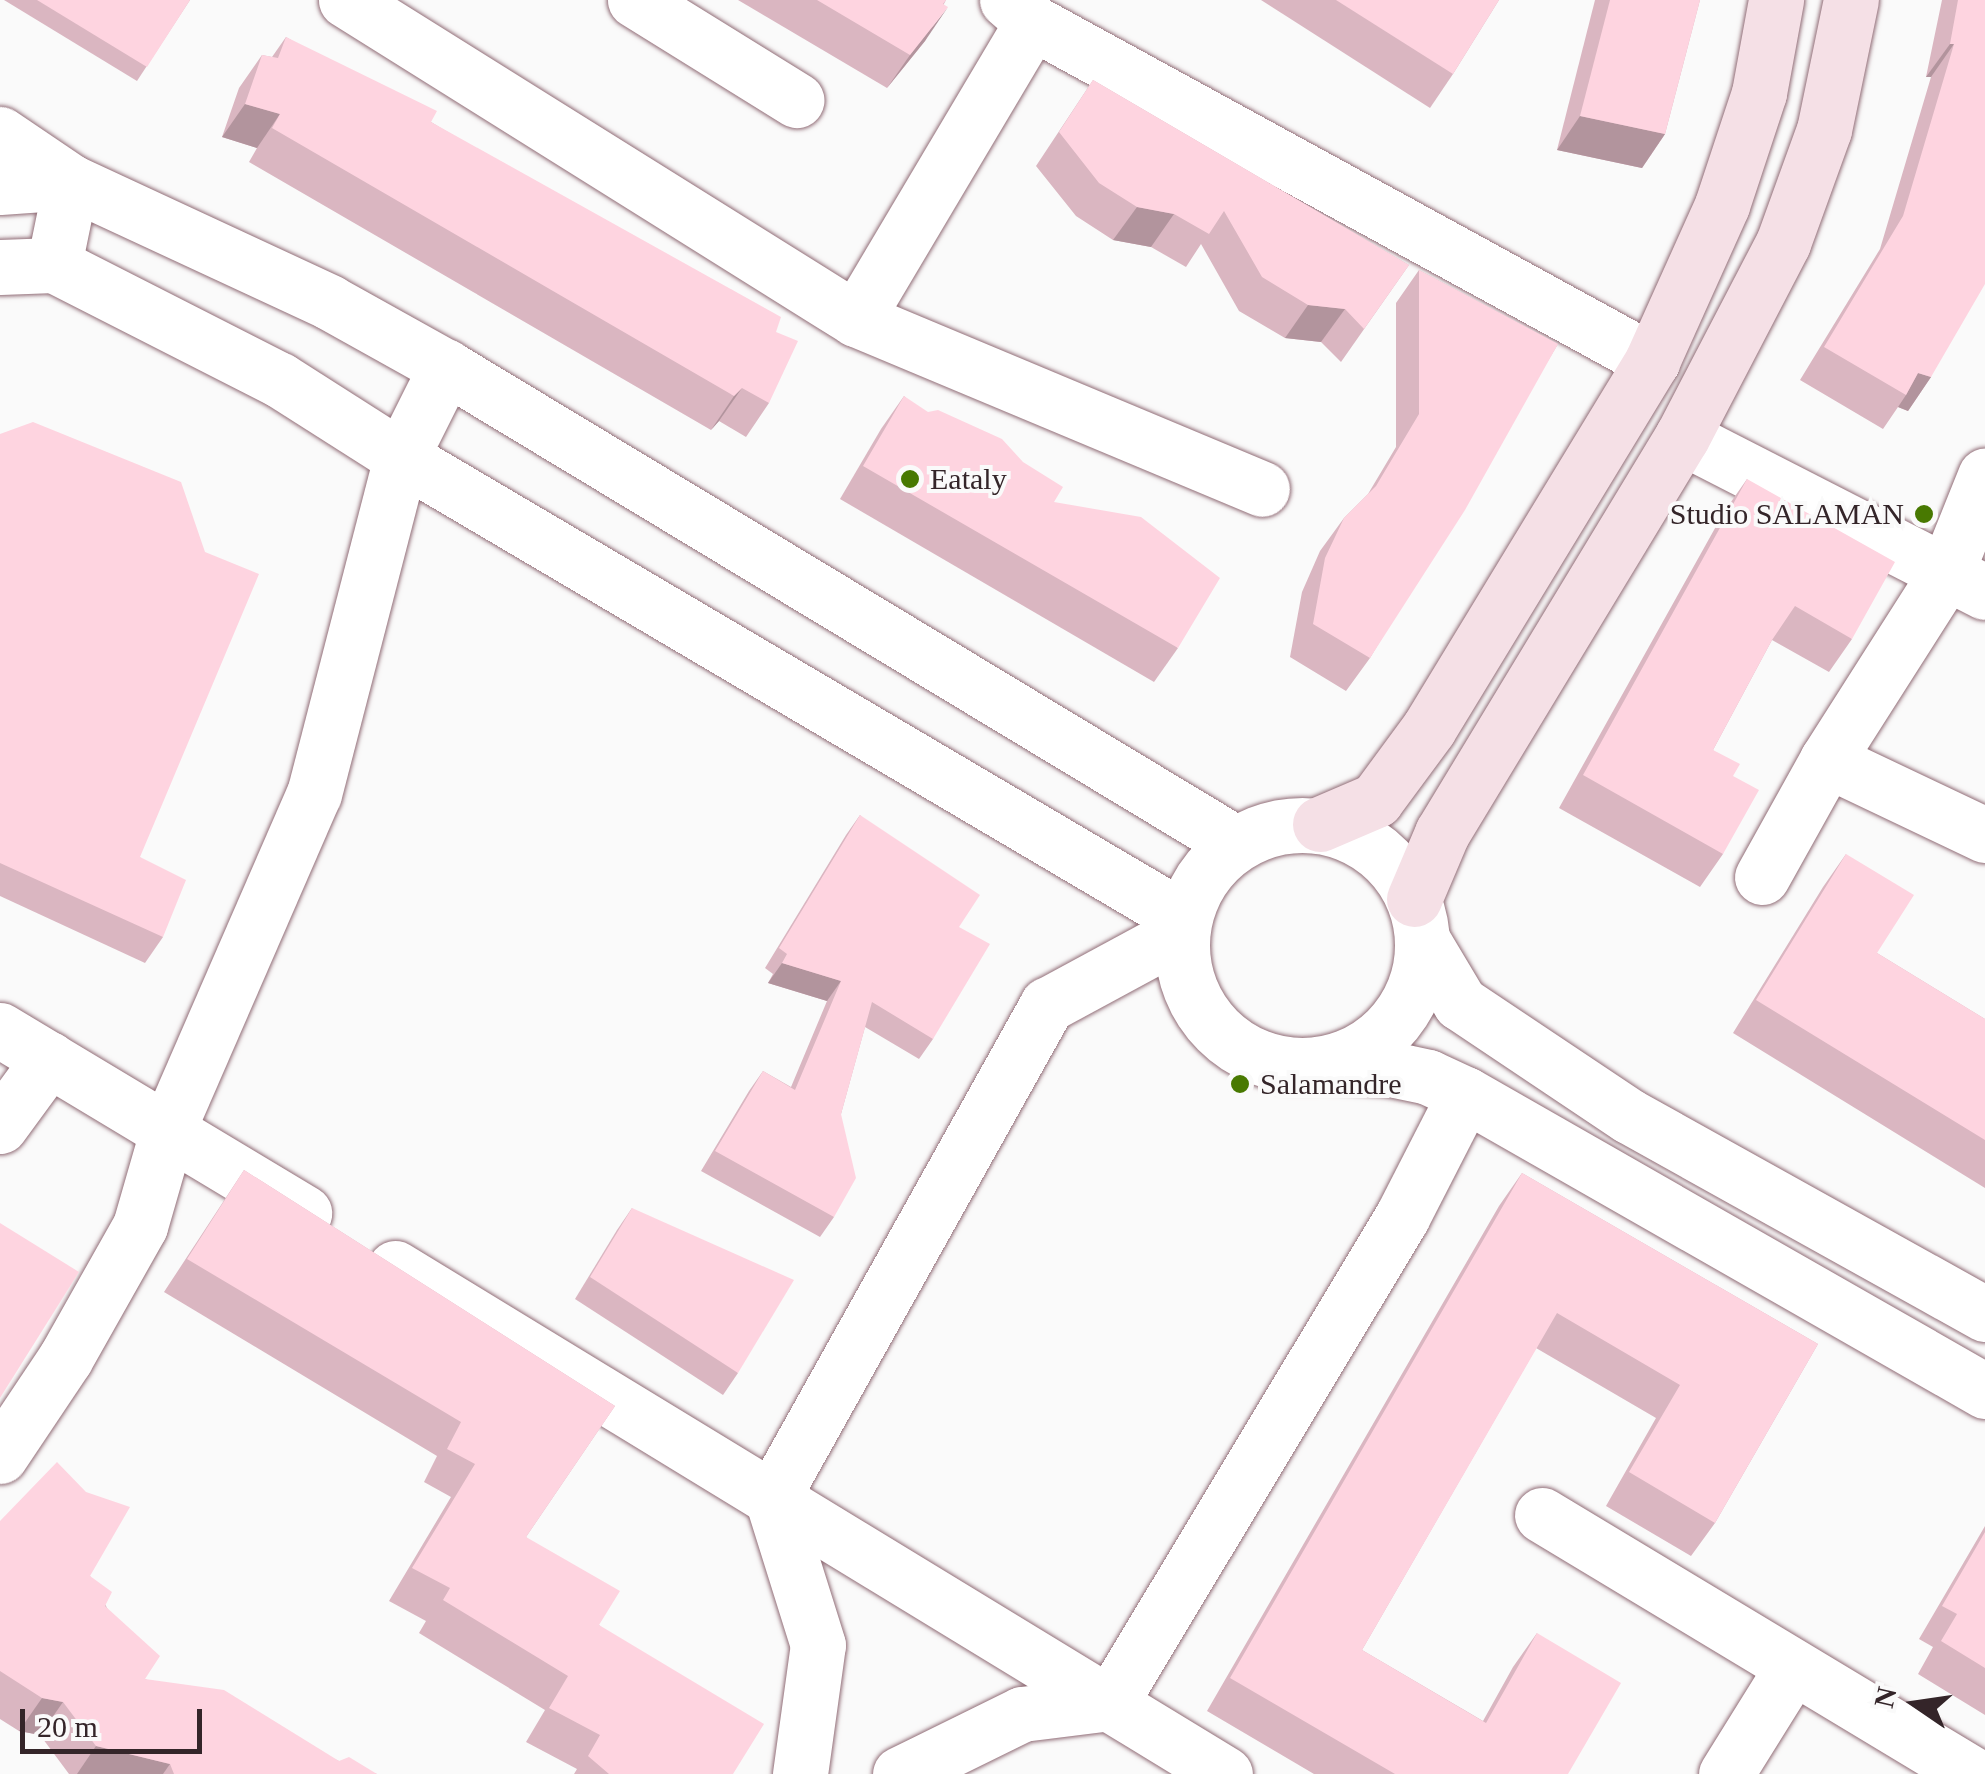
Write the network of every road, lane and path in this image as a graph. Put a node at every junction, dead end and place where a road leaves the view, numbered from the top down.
1 (346, 0) edge
2 (636, 0) edge
3 (1776, 0) edge
4 (1852, 0) edge
5 (1019, 11) edge
6 (796, 100) dead end
7 (0, 134) edge
8 (71, 182) junction
9 (0, 186) edge
10 (54, 265) junction
11 (0, 266) edge
12 (856, 319) junction
13 (1652, 361) junction
14 (446, 367) junction
15 (1682, 436) junction
16 (401, 456) junction
17 (1985, 476) edge
18 (1262, 489) dead end
19 (1966, 582) edge
20 (1827, 760) junction
21 (1320, 824) junction
22 (1985, 836) edge
23 (1235, 843) junction
24 (1762, 877) dead end
25 (1419, 919) junction
26 (1183, 925) junction
27 (0, 1030) edge
28 (49, 1059) junction
29 (1325, 1064) junction
30 (1465, 1094) junction
31 (0, 1126) edge
32 (168, 1130) junction
33 (1985, 1314) edge
34 (1985, 1392) edge
35 (0, 1456) edge
36 (772, 1498) junction
37 (1542, 1514) dead end
38 (1792, 1668) junction
39 (1110, 1703) junction
40 (800, 1774) edge
41 (900, 1774) edge
42 (1224, 1774) edge
43 (1726, 1774) edge
44 (1972, 1774) edge

1 - 12 street
2 - 6 street
3 - 13 main road
4 - 15 main road
5 - 12 street
5 - 13 street
7 - 8 street
8 - 9 street
8 - 10 street
8 - 14 street
10 - 11 street
10 - 16 street
12 - 18 street
13 - 21 main road
14 - 16 street
14 - 23 street
15 - 19 street
15 - 25 main road
16 - 26 street
16 - 32 street
17 - 19 street
19 - 20 street
20 - 22 street
20 - 24 street
21 - 23 street
21 - 25 street
23 - 26 street
25 - 29 street
25 - 33 street
26 - 29 street
26 - 36 street
27 - 28 street
28 - 31 street
28 - 32 street
29 - 30 street
30 - 34 street
30 - 39 street
32 - 35 street
32 - 36 street
36 - 39 street
36 - 40 street
37 - 38 street
38 - 43 street
38 - 44 street
39 - 41 street
39 - 42 street

